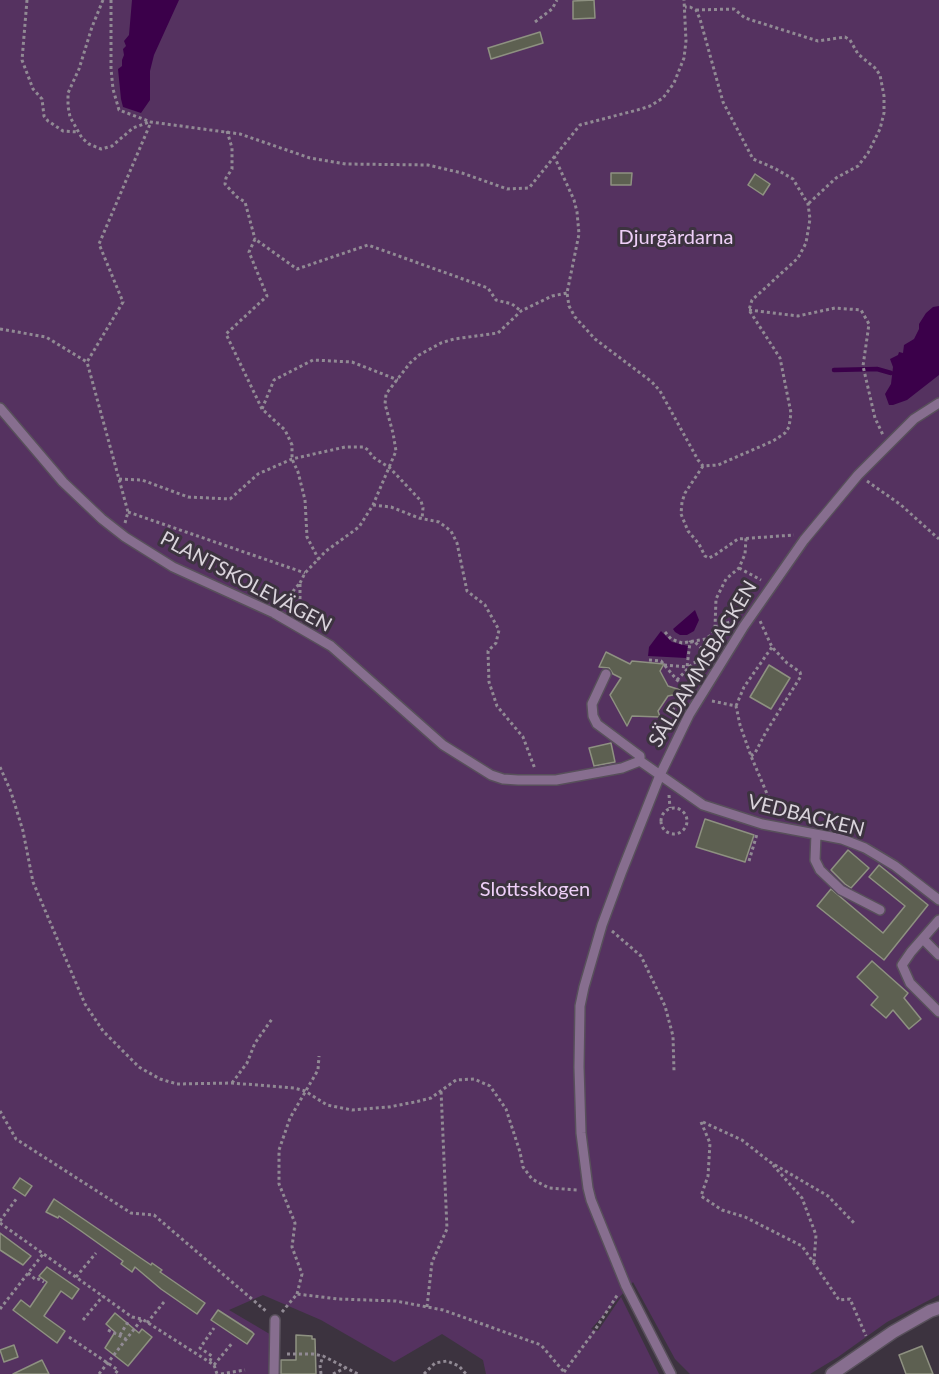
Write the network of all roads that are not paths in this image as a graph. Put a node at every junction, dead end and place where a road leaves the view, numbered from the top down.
1 (939, 403) edge
2 (0, 408) edge
3 (606, 674) dead end
4 (640, 761) junction
5 (660, 775) junction
6 (816, 834) junction
7 (939, 900) edge
8 (880, 910) dead end
9 (939, 920) edge
10 (923, 939) junction
11 (939, 955) edge
12 (939, 1012) edge
13 (939, 1308) edge
14 (275, 1320) road end
15 (274, 1374) edge
16 (670, 1374) edge
17 (832, 1374) edge

1 - 5 lane, SÄLDAMMSBACKEN
2 - 4 lane, PLANTSKOLEVÄGEN
3 - 4 lane
4 - 5 lane
5 - 6 lane, VEDBACKEN
5 - 16 lane, SÄLDAMMSBACKEN
6 - 7 lane, VEDBACKEN
6 - 8 lane
9 - 10 lane
10 - 11 lane
10 - 12 lane
13 - 17 street
14 - 15 lane

